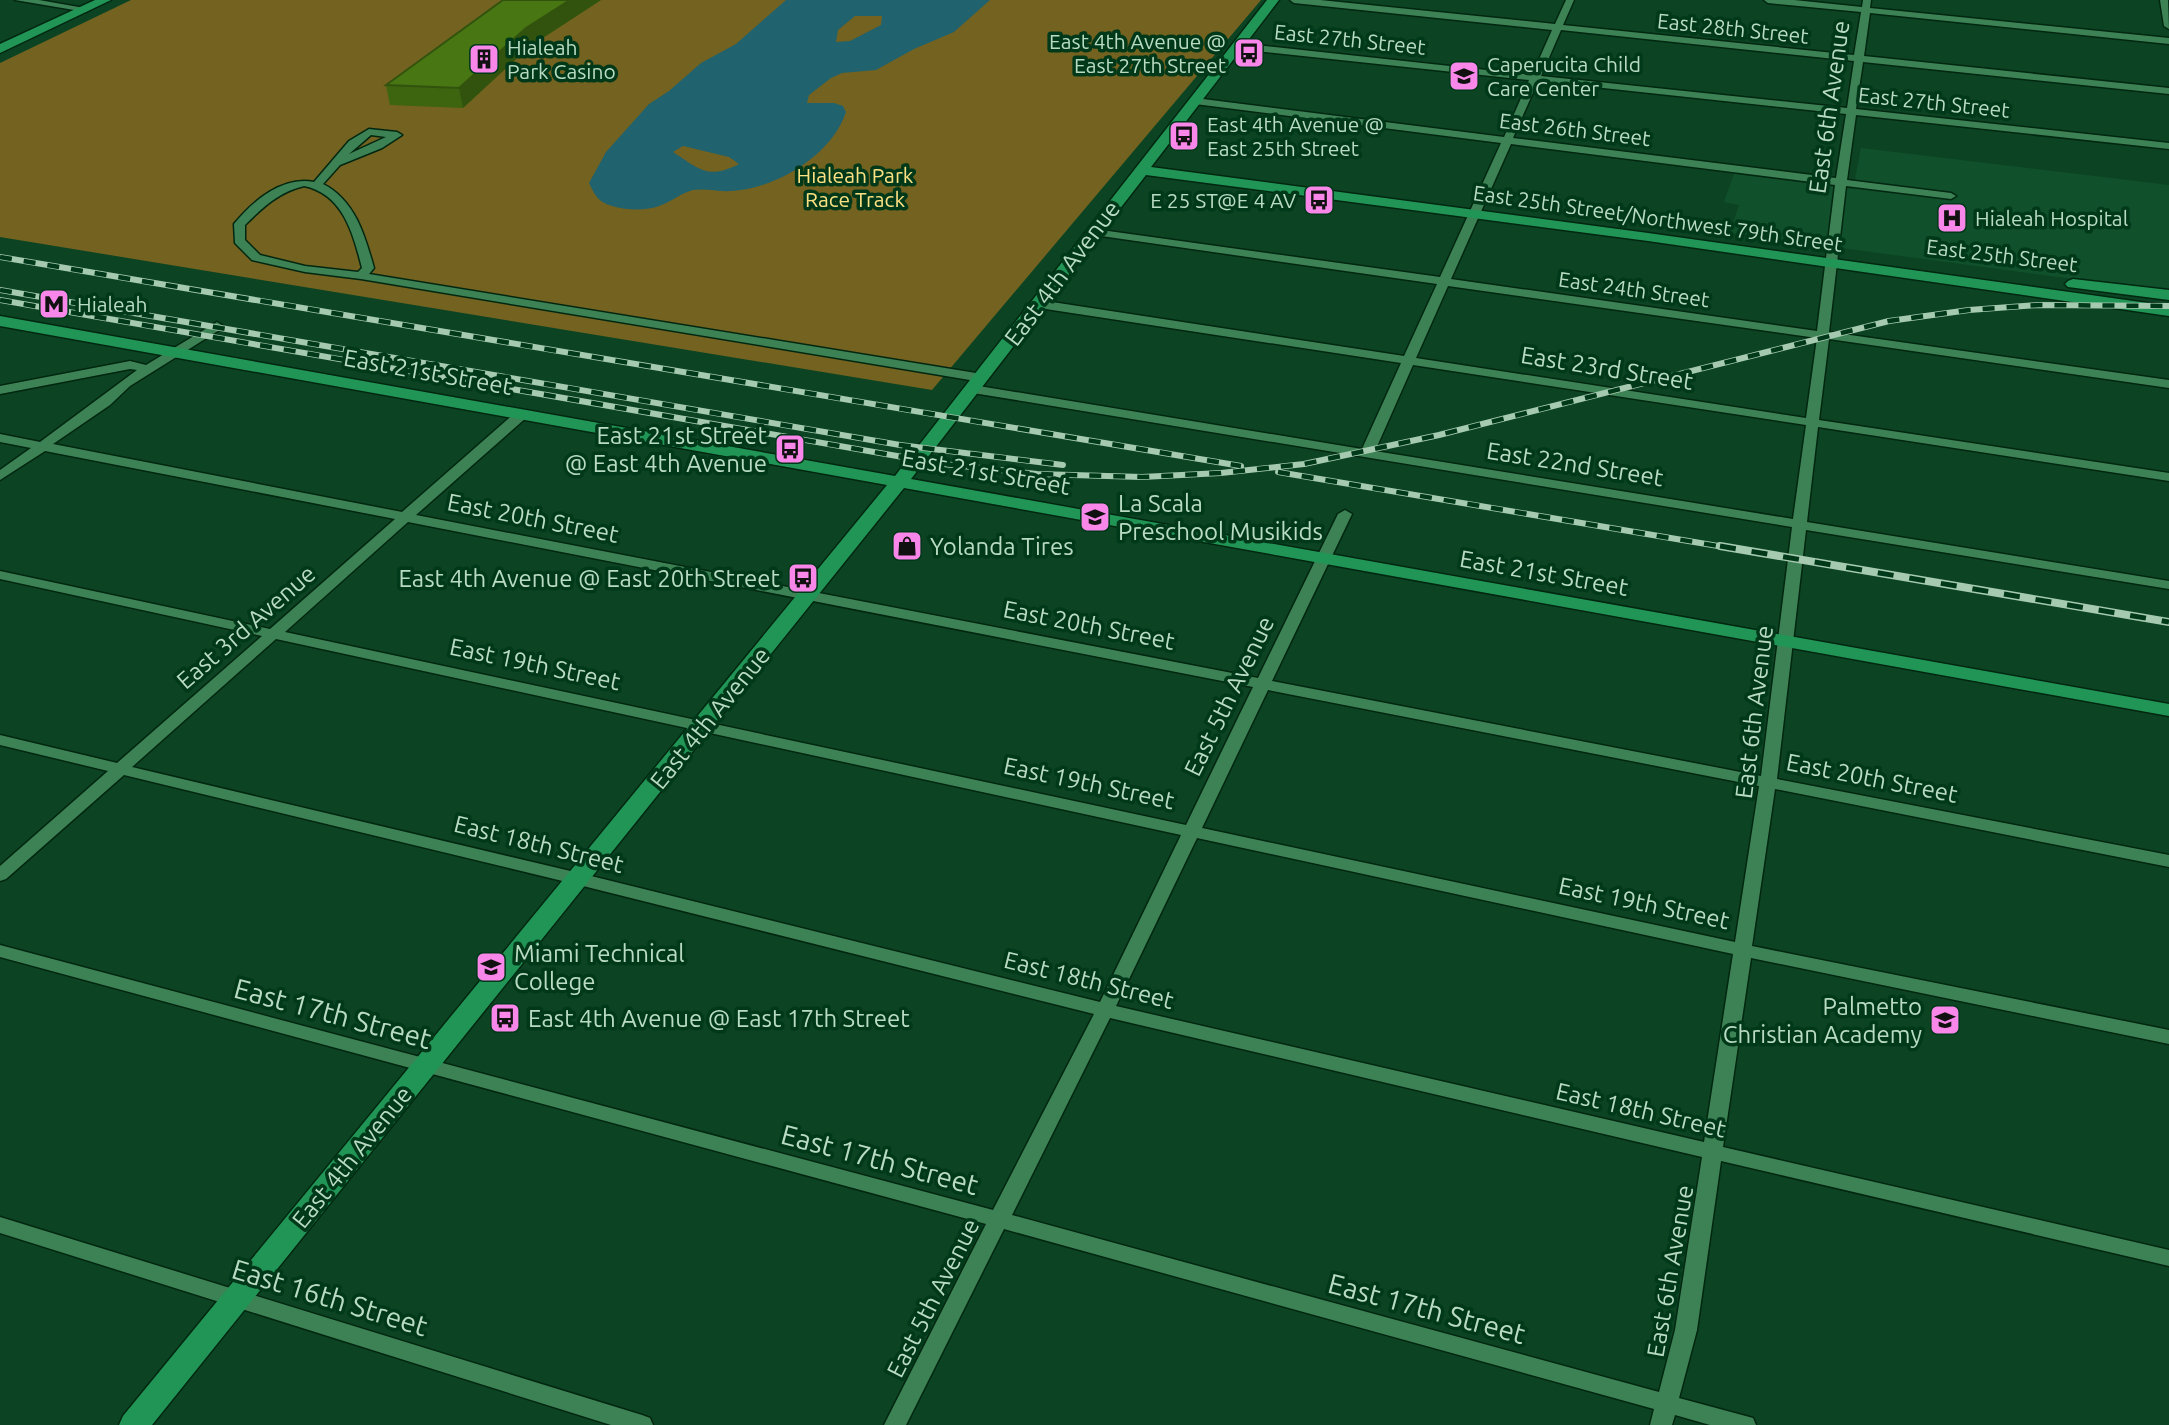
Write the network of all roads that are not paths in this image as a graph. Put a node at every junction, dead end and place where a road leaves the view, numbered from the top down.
1 (19, 0) edge
2 (105, 0) edge
3 (1273, 0) edge
4 (1294, 0) edge
5 (1570, 0) edge
6 (1768, 0) edge
7 (2164, 0) edge
8 (1867, 5) edge
9 (86, 9) junction
10 (2169, 26) edge
11 (1558, 27) junction
12 (2169, 41) edge
13 (1237, 46) junction
14 (0, 50) edge
15 (1859, 59) junction
16 (1535, 78) junction
17 (2169, 91) edge
18 (1195, 101) junction
19 (1852, 113) junction
20 (1508, 140) junction
21 (2169, 146) edge
22 (336, 163) junction
23 (1145, 166) junction
24 (319, 183) junction
25 (1843, 183) junction
26 (1951, 196) dead end
27 (1474, 210) junction
28 (1094, 232) junction
29 (1830, 258) junction
30 (361, 276) junction
31 (1443, 281) junction
32 (2169, 295) edge
33 (1039, 304) junction
34 (2169, 311) edge
35 (0, 321) edge
36 (217, 326) dead end
37 (1823, 336) junction
38 (178, 352) junction
39 (1409, 361) junction
40 (147, 369) junction
41 (978, 384) junction
42 (2169, 384) edge
43 (0, 390) edge
44 (106, 402) junction
45 (522, 414) junction
46 (1811, 422) junction
47 (0, 438) edge
48 (44, 446) junction
49 (1367, 453) junction
50 (0, 476) edge
51 (2169, 477) edge
52 (899, 481) junction
53 (1345, 514) dead end
54 (405, 517) junction
55 (1800, 524) junction
56 (1324, 558) junction
57 (0, 575) edge
58 (2169, 585) edge
59 (808, 597) junction
60 (274, 633) junction
61 (1786, 643) junction
62 (1262, 683) junction
63 (2169, 710) edge
64 (704, 725) junction
65 (0, 740) edge
66 (120, 768) junction
67 (1768, 782) junction
68 (1192, 831) junction
69 (2169, 861) edge
70 (0, 875) edge
71 (579, 879) junction
72 (1743, 950) junction
73 (0, 951) edge
74 (1105, 1010) junction
75 (2169, 1037) edge
76 (426, 1067) junction
77 (1714, 1153) junction
78 (1000, 1220) junction
79 (0, 1225) edge
80 (2169, 1258) edge
81 (237, 1299) junction
82 (1666, 1403) junction
83 (134, 1425) edge
84 (642, 1425) edge
85 (895, 1425) edge
86 (1661, 1425) edge
87 (1745, 1425) edge

1 - 9 street
2 - 9 main road
3 - 13 main road, East 4th Avenue
4 - 11 street, East 28th Street
5 - 11 street
6 - 8 street
7 - 10 street
8 - 12 street
8 - 15 street, East 6th Avenue
9 - 14 main road
11 - 15 street, East 28th Street
11 - 16 street
13 - 16 street, East 27th Street
13 - 18 main road, East 4th Avenue
15 - 17 street, East 28th Street
15 - 19 street, East 6th Avenue
16 - 19 street, East 27th Street
16 - 20 street
18 - 20 street, East 26th Street
18 - 23 main road, East 4th Avenue
19 - 21 street, East 27th Street
19 - 25 street, East 6th Avenue
20 - 25 street, East 26th Street
20 - 27 street
22 - 22 street
22 - 24 street
23 - 27 main road, East 25th Street/Northwest 79th Street
23 - 28 main road, East 4th Avenue
24 - 30 street
24 - 30 street, East 22nd Street
25 - 26 street, East 26th Street
25 - 29 street, East 6th Avenue
27 - 29 main road, East 25th Street/Northwest 79th Street
27 - 31 street
28 - 31 street, East 24th Street
28 - 33 main road, East 4th Avenue
29 - 32 main road, East 25th Street
29 - 34 main road, East 25th Street/Northwest 79th Street
29 - 37 street, East 6th Avenue
30 - 41 street, East 22nd Street
31 - 37 street, East 24th Street
31 - 39 street
33 - 39 street, East 23rd Street
33 - 41 main road, East 4th Avenue
35 - 38 main road, East 21st Street
36 - 38 street
37 - 42 street, East 24th Street
37 - 46 street, East 6th Avenue
38 - 40 street
38 - 44 street
38 - 45 main road, East 21st Street
39 - 46 street, East 23rd Street
39 - 49 street
40 - 43 street
40 - 44 street
41 - 49 street, East 22nd Street
41 - 52 main road, East 4th Avenue
44 - 48 street
45 - 52 main road, East 21st Street
45 - 54 street, East 3rd Avenue
46 - 51 street, East 23rd Street
46 - 55 street, East 6th Avenue
47 - 48 street, East 20th Street
48 - 50 street
48 - 54 street, East 20th Street
49 - 55 street, East 22nd Street
52 - 56 main road, East 21st Street
52 - 59 main road, East 4th Avenue
53 - 56 street, East 5th Avenue
54 - 59 street, East 20th Street
54 - 60 street, East 3rd Avenue
55 - 58 street, East 22nd Street
55 - 61 street, East 6th Avenue
56 - 61 main road, East 21st Street
56 - 62 street, East 5th Avenue
57 - 60 street, East 19th Street
59 - 62 street, East 20th Street
59 - 64 main road, East 4th Avenue
60 - 64 street, East 19th Street
60 - 66 street, East 3rd Avenue
61 - 63 main road, East 21st Street
61 - 67 street, East 6th Avenue
62 - 67 street, East 20th Street
62 - 68 street, East 5th Avenue
64 - 68 street, East 19th Street
64 - 71 main road, East 4th Avenue
65 - 66 street, East 18th Street
66 - 70 street, East 3rd Avenue
66 - 71 street, East 18th Street
67 - 69 street, East 20th Street
67 - 72 street, East 6th Avenue
68 - 72 street, East 19th Street
68 - 74 street, East 5th Avenue
71 - 74 street, East 18th Street
71 - 76 main road, East 4th Avenue
72 - 75 street, East 19th Street
72 - 77 street, East 6th Avenue
73 - 76 street, East 17th Street
74 - 77 street, East 18th Street
74 - 78 street, East 5th Avenue
76 - 78 street, East 17th Street
76 - 81 main road, East 4th Avenue
77 - 80 street, East 18th Street
77 - 82 street, East 6th Avenue
78 - 82 street, East 17th Street
78 - 85 street, East 5th Avenue
79 - 81 street, East 16th Street
81 - 83 main road, East 4th Avenue
81 - 84 street, East 16th Street
82 - 86 street, East 6th Avenue
82 - 87 street, East 17th Street

